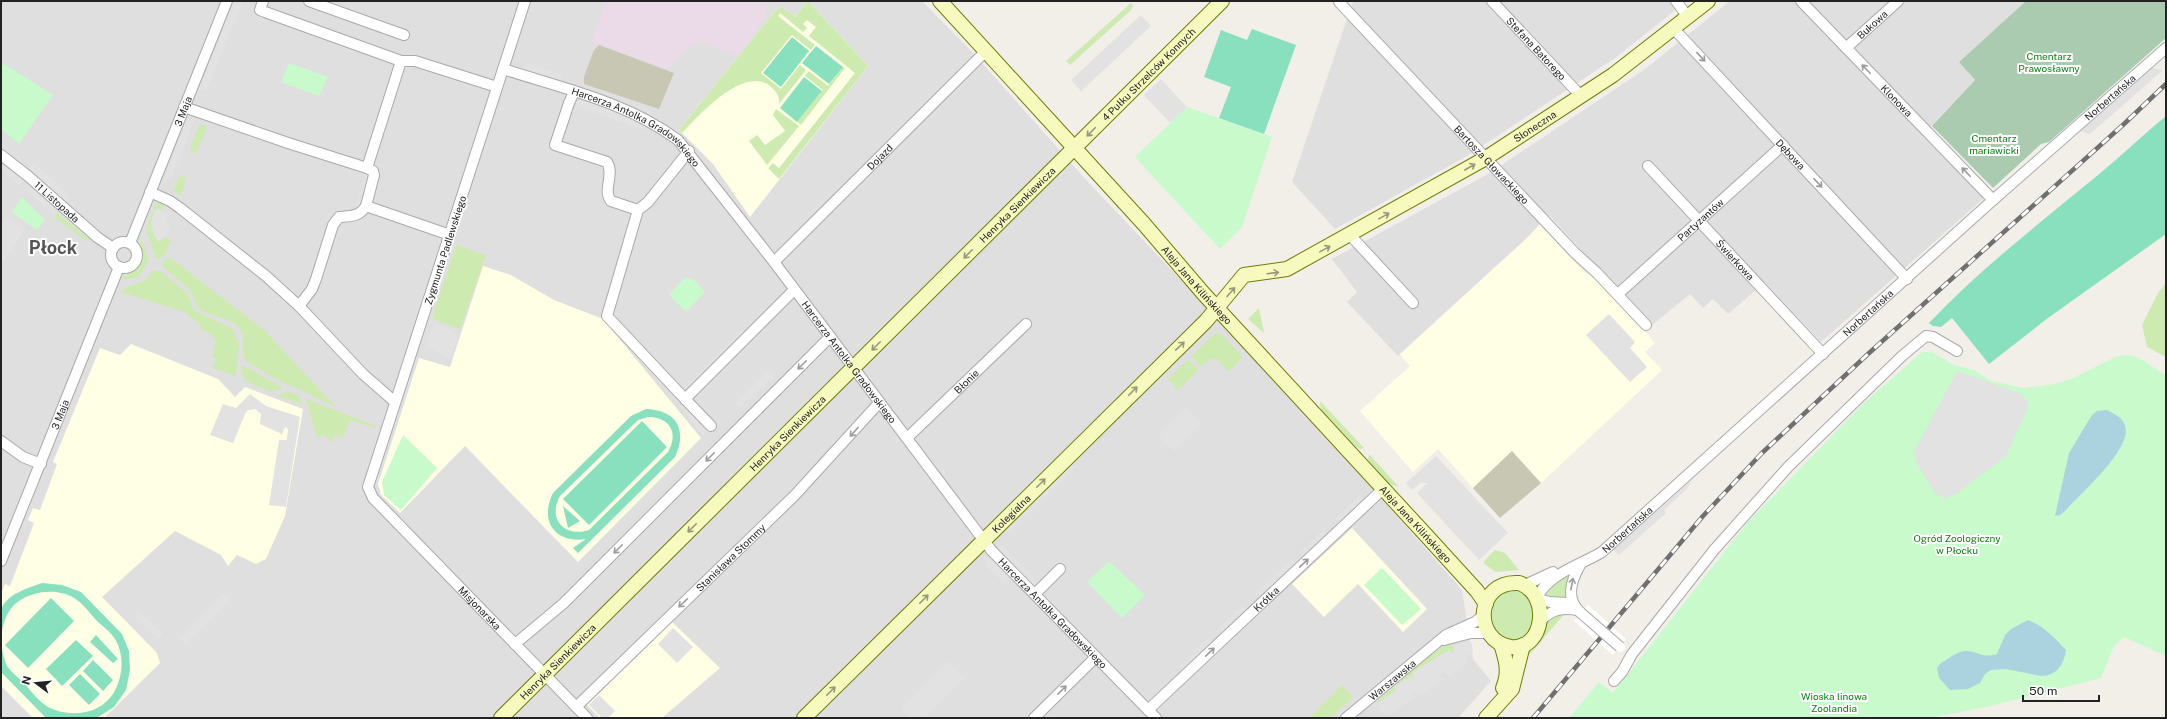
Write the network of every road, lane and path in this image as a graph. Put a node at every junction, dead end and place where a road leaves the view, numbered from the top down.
1 (227, 1) edge
2 (263, 1) edge
3 (309, 1) edge
4 (525, 1) edge
5 (940, 1) edge
6 (1222, 1) edge
7 (1492, 1) edge
8 (1676, 1) edge
9 (1708, 1) edge
10 (1801, 1) edge
11 (1898, 1) edge
12 (1339, 2) dead end
13 (1688, 17) junction
14 (1674, 29) junction
15 (404, 34) dead end
16 (1846, 48) junction
17 (2166, 48) edge
18 (986, 51) junction
19 (401, 61) junction
20 (503, 69) junction
21 (497, 87) junction
22 (574, 92) junction
23 (1581, 96) junction
24 (184, 107) junction
25 (1783, 145) junction
26 (1075, 148) junction
27 (689, 151) junction
28 (1, 155) edge
29 (1486, 158) junction
30 (1648, 166) dead end
31 (367, 168) junction
32 (150, 192) junction
33 (1993, 200) junction
34 (366, 206) junction
35 (638, 210) junction
36 (1699, 221) junction
37 (1350, 235) junction
38 (450, 236) junction
39 (130, 243) junction
40 (113, 248) junction
41 (774, 262) junction
42 (119, 267) junction
43 (1244, 276) joint
44 (1907, 279) junction
45 (794, 290) junction
46 (1618, 294) junction
47 (1413, 304) dead end
48 (299, 306) junction
49 (1217, 308) junction
50 (1026, 324) dead end
51 (1646, 325) dead end
52 (830, 337) junction
53 (1957, 352) dead end
54 (1823, 354) junction
55 (853, 369) junction
56 (685, 399) junction
57 (394, 402) junction
58 (879, 403) junction
59 (711, 426) dead end
60 (907, 438) junction
61 (1, 441) edge
62 (41, 464) junction
63 (1384, 488) junction
64 (373, 498) joint
65 (983, 540) junction
66 (1, 561) edge
67 (1580, 565) junction
68 (1455, 567) junction
69 (1060, 569) dead end
70 (1566, 570) junction
71 (1525, 585) junction
72 (1497, 587) junction
73 (1035, 594) junction
74 (1538, 598) junction
75 (1578, 609) junction
76 (1485, 610) junction
77 (1540, 621) junction
78 (1488, 633) junction
79 (1440, 642) junction
80 (515, 644) junction
81 (1501, 644) junction
82 (1523, 645) junction
83 (1632, 654) junction
84 (1096, 657) junction
85 (545, 675) junction
86 (1614, 681) dead end
87 (576, 706) junction
88 (1148, 710) junction
89 (501, 718) edge
90 (587, 718) edge
91 (804, 718) edge
92 (1034, 718) edge
93 (1156, 718) edge
94 (1346, 718) edge

1 - 24 street, 3 Maja
2 - 19 street
3 - 15 street
4 - 20 street, Zygmunta Padlewskiego
5 - 18 street, Aleja Jana Kilińskiego
6 -> 26 street, 4 Pułku Strzelców Konnych
7 - 23 street, Stefana Batorego
8 - 13 street
9 - 13 street, Słoneczna
10 - 16 street, Klonowa
11 - 16 street, Bukowa
12 - 29 street, Bartosza Głowackiego
13 - 14 street, Słoneczna
14 - 23 street, Słoneczna
14 -> 25 street, Dębowa
33 -> 16 street, Klonowa
17 - 33 street, Norbertańska
18 - 26 street, Aleja Jana Kilińskiego
18 - 41 street, Dojazd
19 - 21 street
19 - 31 street
20 - 21 street, Zygmunta Padlewskiego
20 - 22 street, Harcerza Antolka Gradowskiego
21 - 38 street, Zygmunta Padlewskiego
22 - 27 street, Harcerza Antolka Gradowskiego
22 - 35 street
23 - 29 street, Słoneczna
24 - 31 street
24 - 32 street, 3 Maja
25 - 36 street, Partyzantów
25 -> 44 street, Dębowa
26 - 49 street, Aleja Jana Kilińskiego
26 -> 55 street, Henryka Sienkiewicza
27 - 35 street
27 - 41 street, Harcerza Antolka Gradowskiego
28 - 40 street, 11 Listopada
37 -> 29 street, Słoneczna
29 - 46 street, Bartosza Głowackiego
30 - 36 street, Świerkowa
31 - 34 street
32 - 39 street, 3 Maja
32 - 48 street
33 - 44 street, Norbertańska
34 - 38 street
34 - 48 street
35 - 56 street
36 - 46 street, Partyzantów
36 - 54 street, Świerkowa
43 -> 37 street, Słoneczna
37 - 47 street
38 - 57 street, Zygmunta Padlewskiego
39 - 40 street
39 - 42 street
40 - 42 street
41 - 45 street, Harcerza Antolka Gradowskiego
42 - 62 street, 3 Maja
49 -> 43 street, Kolegialna
44 - 54 street, Norbertańska
45 - 52 street, Harcerza Antolka Gradowskiego
45 - 56 street
46 - 51 street, Bartosza Głowackiego
48 - 57 street
49 - 63 street, Aleja Jana Kilińskiego
65 -> 49 street, Kolegialna
50 - 60 street, Błonie
52 - 55 street, Harcerza Antolka Gradowskiego
52 -> 80 street
53 - 83 street
54 - 67 street, Norbertańska
55 - 58 street, Harcerza Antolka Gradowskiego
55 -> 85 street, Henryka Sienkiewicza
56 - 59 street
57 - 64 street, Zygmunta Padlewskiego
58 - 60 street, Harcerza Antolka Gradowskiego
58 -> 87 street, Stanisława Stommy
60 - 65 street, Harcerza Antolka Gradowskiego
61 - 62 street
62 - 66 street, 3 Maja
63 - 68 street, Aleja Jana Kilińskiego
88 -> 63 street, Krótka
64 - 80 street, Misjonarska
65 - 73 street, Harcerza Antolka Gradowskiego
91 -> 65 street, Kolegialna
67 - 70 street, Norbertańska
75 -> 67 street
68 - 72 street, Aleja Jana Kilińskiego
68 - 76 street, Aleja Jana Kilińskiego
69 - 73 street
70 - 71 street
70 - 74 street
71 - 72 street
71 - 74 street
72 - 76 street
73 - 84 street, Harcerza Antolka Gradowskiego
74 - 75 street
74 - 77 street
75 - 77 street
75 - 83 street, bridge
76 - 78 street
76 - 79 street, Warszawska
77 - 82 street
78 - 79 street, Warszawska
78 - 81 street
79 - 94 street, Warszawska
80 - 85 street, Misjonarska
81 - 82 street
81 - 82 street
83 - 86 street
84 - 88 street, Harcerza Antolka Gradowskiego
92 -> 84 street
85 - 87 street, Misjonarska
85 - 89 street, Henryka Sienkiewicza
87 - 90 street, Misjonarska
88 - 93 street, Harcerza Antolka Gradowskiego

